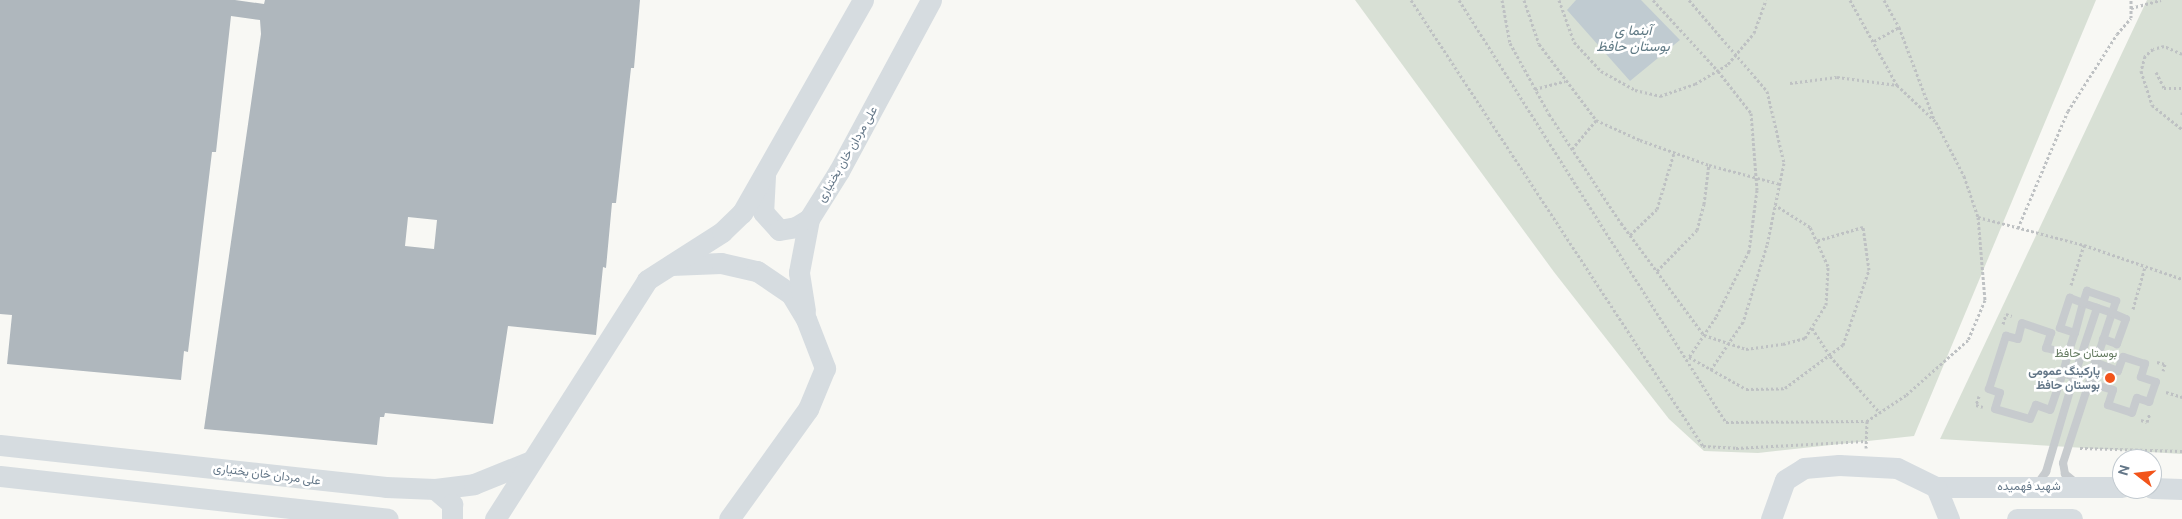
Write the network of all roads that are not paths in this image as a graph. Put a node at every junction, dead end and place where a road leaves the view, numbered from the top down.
1 (863, 0) edge
2 (931, 0) edge
3 (765, 176) junction
4 (809, 219) junction
5 (668, 265) junction
6 (2083, 303) junction
7 (2096, 308) junction
8 (2112, 314) junction
9 (806, 319) junction
10 (2075, 333) junction
11 (2103, 339) junction
12 (2068, 354) junction
13 (2095, 362) junction
14 (2062, 374) junction
15 (2074, 377) junction
16 (2089, 383) junction
17 (0, 445) edge
18 (531, 461) junction
19 (0, 476) edge
20 (2030, 486) junction
21 (2080, 486) junction
22 (1936, 487) junction
23 (2112, 487) edge
24 (2162, 488) edge
25 (435, 489) junction
26 (2182, 489) edge
27 (388, 519) edge
28 (452, 519) edge
29 (495, 519) edge
30 (729, 519) edge
31 (1772, 519) edge
32 (1949, 519) edge
33 (2017, 519) edge
34 (2072, 519) edge

1 - 3 main road
2 - 4 main road, علی مردان خان بختیاری
3 - 4 main road
3 - 5 main road
4 - 9 main road, علی مردان خان بختیاری
5 - 9 main road
5 - 18 main road
6 - 7 lane
6 - 8 lane
6 - 10 lane
6 - 10 lane
7 - 8 lane
7 - 15 lane
8 - 11 lane
8 - 11 lane
9 - 30 main road
10 - 12 lane
11 - 13 lane
12 - 14 lane
12 - 14 lane
13 - 16 lane
13 - 16 lane
14 - 15 lane
15 - 20 lane
16 - 21 lane
17 - 25 main road, علی مردان خان بختیاری
18 - 25 main road, علی مردان خان بختیاری
18 - 29 main road
19 - 27 main road
20 - 21 main road, شهید فهمیده
20 - 22 main road, شهید فهمیده
21 - 23 main road, شهید فهمیده
22 - 31 main road
22 - 32 main road
24 - 26 main road
25 - 28 main road
33 - 34 main road

